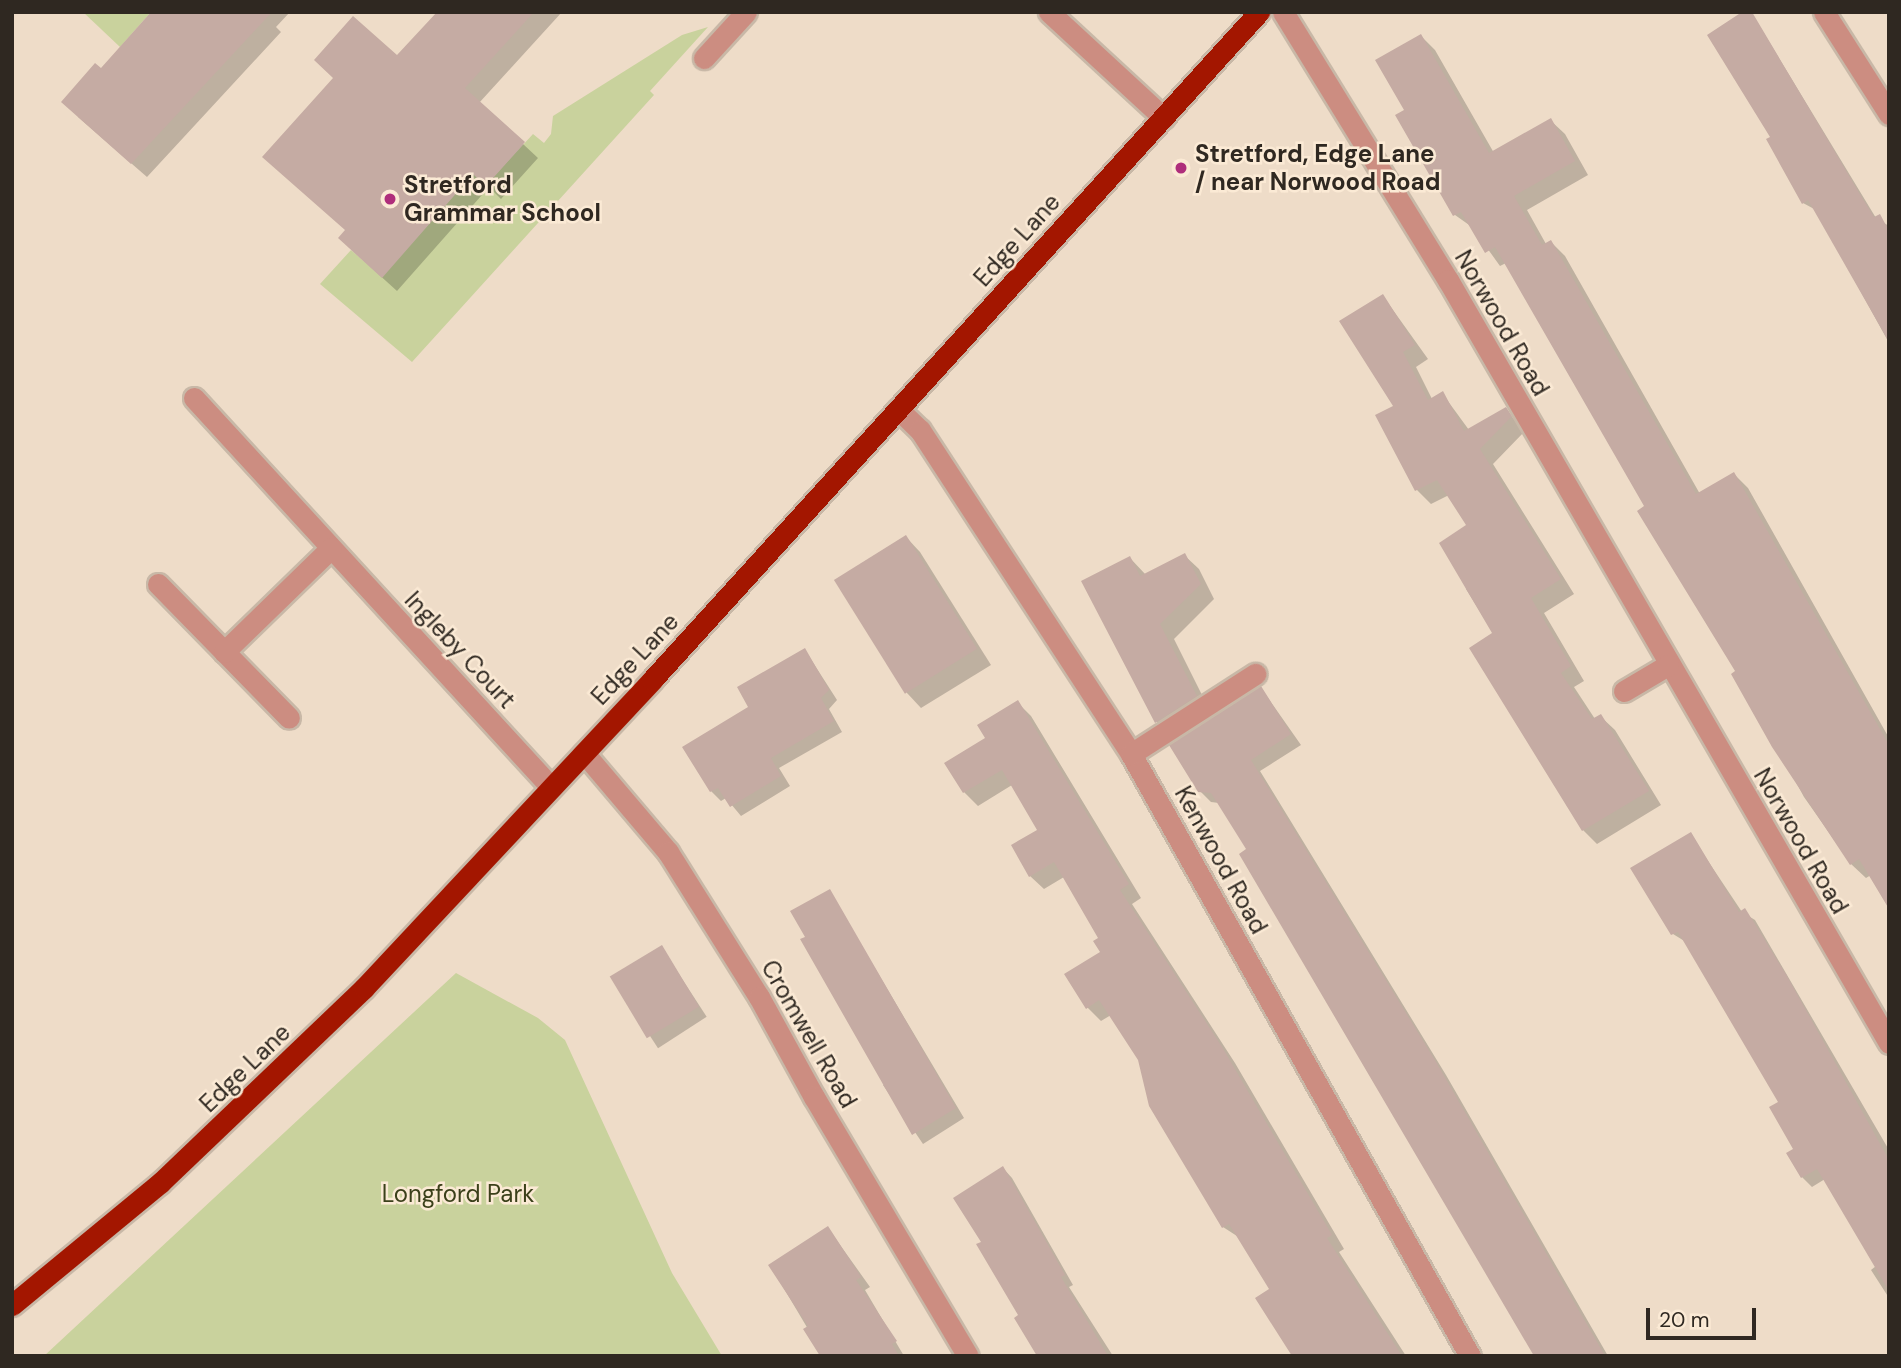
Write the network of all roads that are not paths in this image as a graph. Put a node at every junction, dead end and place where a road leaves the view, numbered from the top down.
1 (746, 12) edge
2 (1049, 12) edge
3 (1259, 12) edge
4 (1283, 12) edge
5 (1824, 12) edge
6 (704, 58) dead end
7 (1889, 114) edge
8 (1164, 118) junction
9 (194, 398) dead end
10 (898, 409) junction
11 (331, 548) junction
12 (158, 584) dead end
13 (224, 652) junction
14 (1668, 665) junction
15 (1255, 674) dead end
16 (1624, 691) dead end
17 (289, 718) dead end
18 (584, 753) junction
19 (1131, 754) junction
20 (551, 787) junction
21 (1889, 1043) edge
22 (12, 1305) edge
23 (968, 1356) edge
24 (1470, 1356) edge

1 - 6 street
2 - 8 street
3 - 8 highway, Edge Lane
4 - 14 street, Norwood Road
5 - 7 street
8 - 10 highway, Edge Lane
9 - 11 street, Ingleby Court
10 - 18 highway, Edge Lane
10 - 19 street, Kenwood Road
11 - 13 street
11 - 20 street, Ingleby Court
12 - 13 street
13 - 17 street
14 - 16 street
14 - 21 street, Norwood Road
15 - 19 street
18 - 20 highway, Edge Lane
18 - 23 street, Cromwell Road
19 - 24 street, Kenwood Road
20 - 22 highway, Edge Lane

